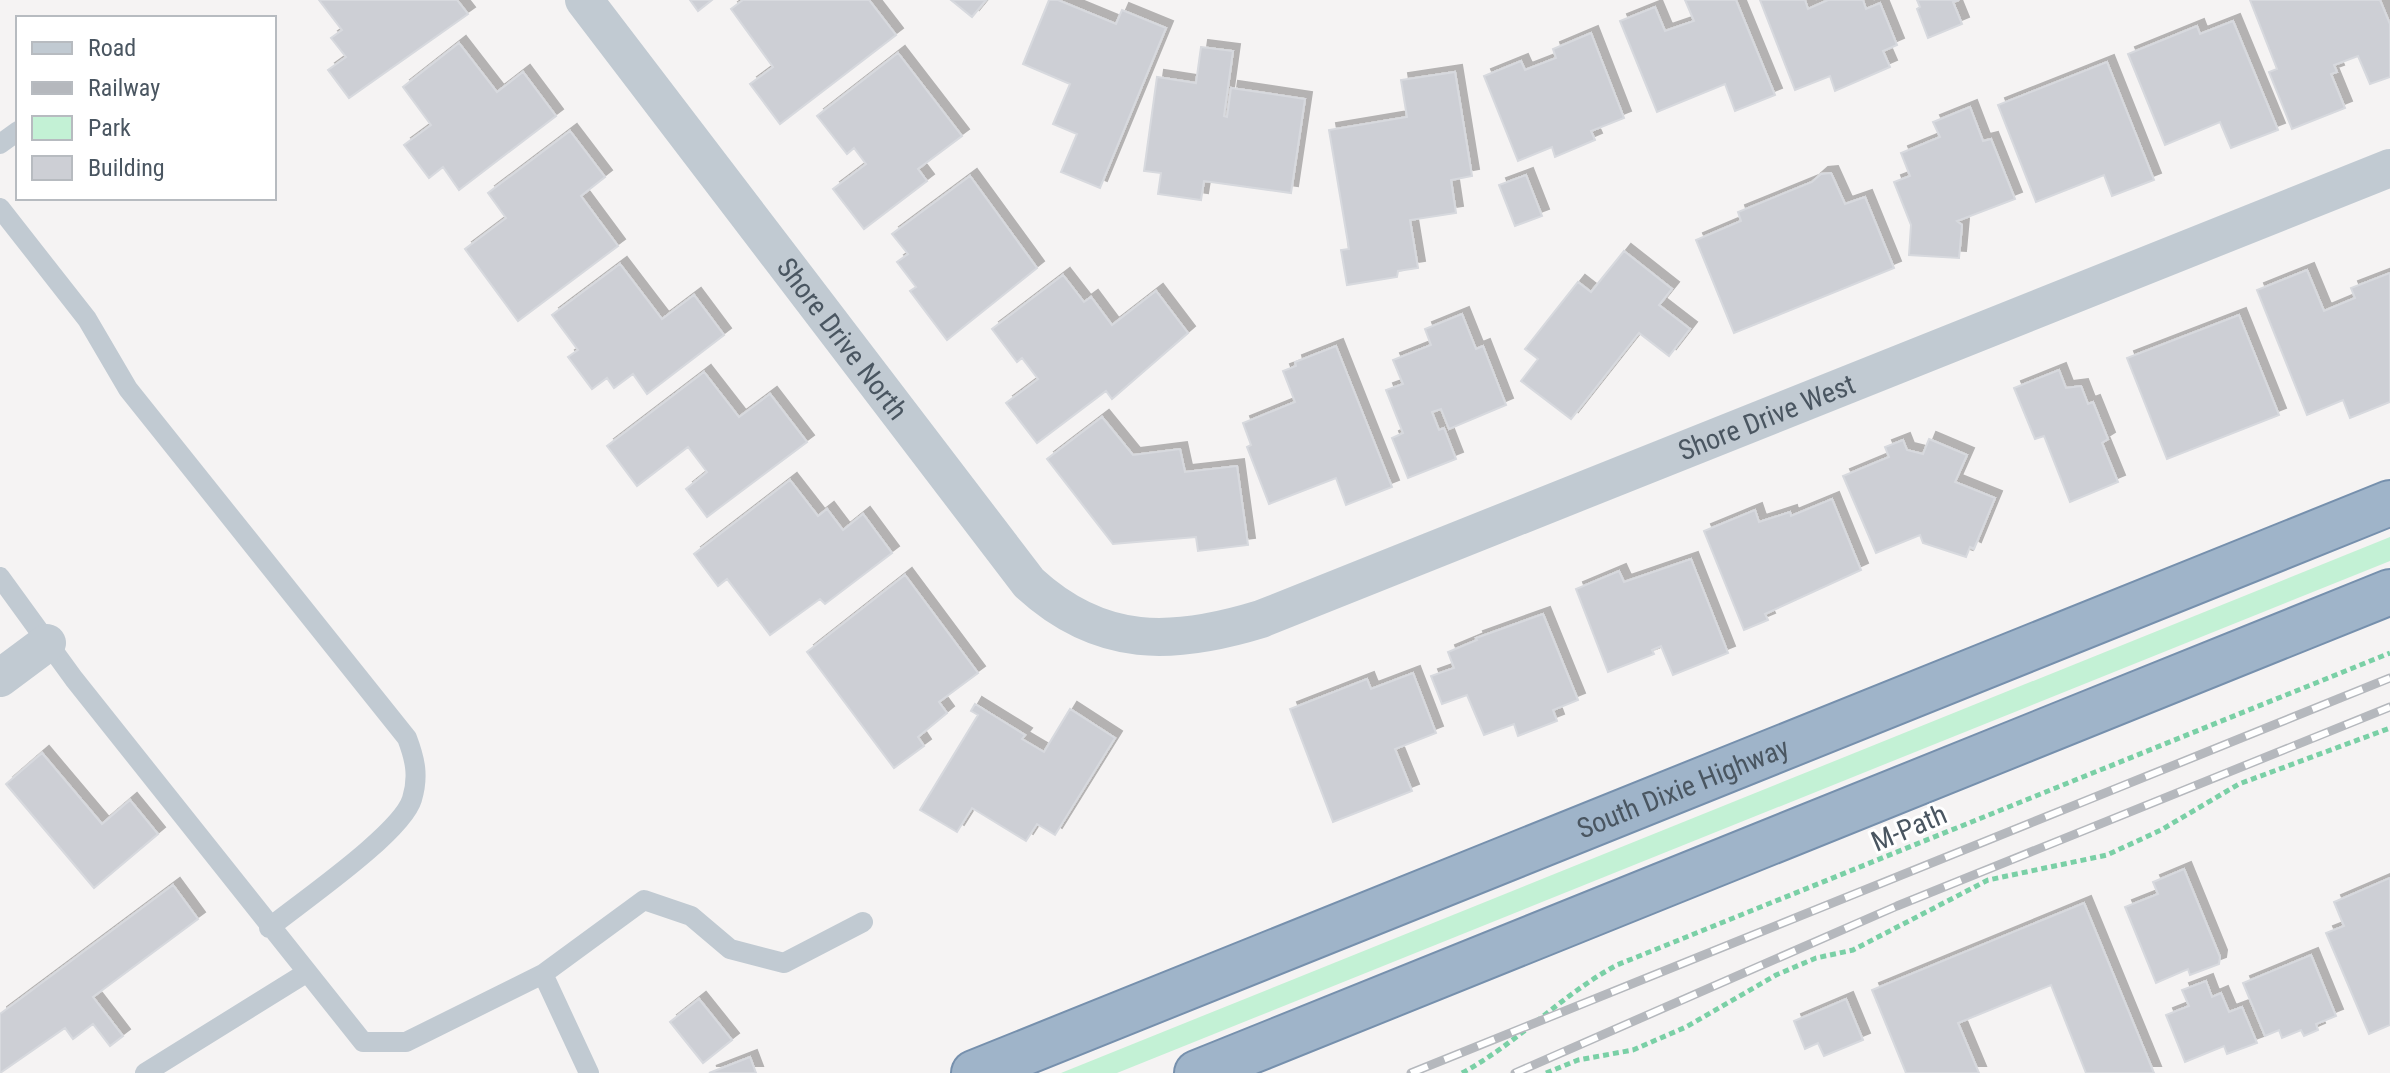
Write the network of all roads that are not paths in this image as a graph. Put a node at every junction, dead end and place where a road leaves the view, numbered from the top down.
1 (584, 0) edge
2 (2390, 168) edge
3 (0, 208) edge
4 (2390, 503) edge
5 (0, 577) edge
6 (2390, 592) edge
7 (1135, 636) joint
8 (47, 643) junction
9 (0, 678) edge
10 (863, 922) dead end
11 (269, 928) junction
12 (306, 973) junction
13 (543, 974) junction
14 (145, 1073) edge
15 (589, 1073) edge
16 (974, 1073) edge
17 (1197, 1073) edge

1 - 7 street, Shore Drive North
2 - 7 street, Shore Drive West
3 - 11 lane
4 - 16 highway, South Dixie Highway
5 - 8 lane
6 - 17 highway
8 - 9 street
8 - 11 lane
10 - 13 lane
11 - 12 lane
12 - 13 lane
12 - 14 lane
13 - 15 lane

